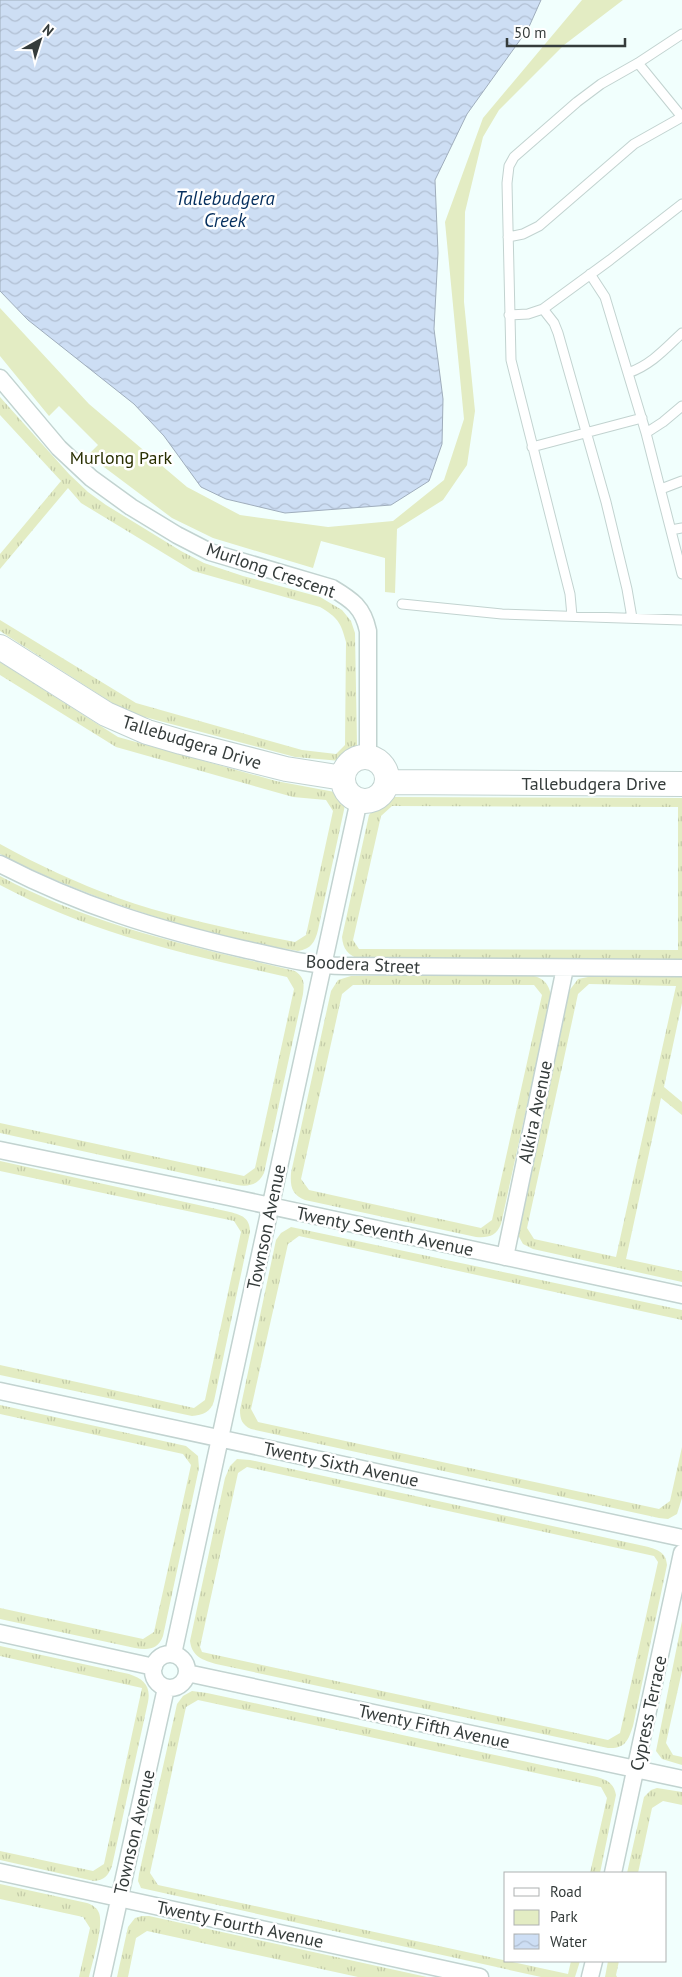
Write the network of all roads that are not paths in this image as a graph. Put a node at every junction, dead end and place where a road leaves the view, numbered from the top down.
1 (682, 34) edge
2 (638, 63) junction
3 (682, 117) edge
4 (682, 204) edge
5 (508, 237) junction
6 (590, 274) junction
7 (543, 309) junction
8 (509, 315) junction
9 (682, 333) edge
10 (628, 373) junction
11 (0, 378) edge
12 (682, 406) edge
13 (642, 418) junction
14 (587, 432) junction
15 (646, 433) junction
16 (532, 447) junction
17 (682, 481) edge
18 (661, 489) junction
19 (682, 528) edge
20 (671, 530) junction
21 (682, 574) edge
22 (402, 604) dead end
23 (572, 616) junction
24 (632, 618) junction
25 (682, 620) edge
26 (0, 647) edge
27 (368, 758) junction
28 (343, 778) junction
29 (386, 782) junction
30 (682, 784) edge
31 (359, 800) junction
32 (0, 864) edge
33 (322, 965) junction
34 (565, 968) junction
35 (682, 968) edge
36 (0, 1150) edge
37 (271, 1206) junction
38 (505, 1257) junction
39 (682, 1295) edge
40 (0, 1391) edge
41 (221, 1438) junction
42 (682, 1538) edge
43 (682, 1553) edge
44 (0, 1633) edge
45 (173, 1654) junction
46 (154, 1667) junction
47 (187, 1673) junction
48 (166, 1688) junction
49 (636, 1769) junction
50 (682, 1779) edge
51 (0, 1872) edge
52 (613, 1872) edge
53 (119, 1897) junction
54 (594, 1962) edge
55 (102, 1977) edge
56 (480, 1977) edge
57 (590, 1977) edge

1 - 2 lane
2 - 3 lane
2 - 5 lane
3 - 5 lane
4 - 6 lane
5 - 8 lane
6 - 7 lane
6 - 10 lane
7 - 8 lane
7 - 14 lane
8 - 16 lane
9 - 10 lane
10 - 13 lane
11 - 27 street, Murlong Crescent
12 - 15 lane
13 - 14 lane
13 - 15 lane
14 - 16 lane
14 - 24 lane
15 - 18 lane
16 - 23 lane
17 - 18 lane
18 - 20 lane
19 - 20 lane
20 - 21 lane
22 - 23 lane
23 - 24 lane
24 - 25 lane
26 - 28 street, Tallebudgera Drive
27 - 28 street
27 - 29 street
28 - 31 street
29 - 30 street, Tallebudgera Drive
29 - 31 street
31 - 33 street, Townson Avenue
32 - 33 street, Boodera Street
33 - 34 street, Boodera Street
33 - 37 street, Townson Avenue
34 - 35 street, Boodera Street
34 - 38 street, Alkira Avenue
36 - 37 street, Twenty Seventh Avenue
37 - 38 street, Twenty Seventh Avenue
37 - 41 street, Townson Avenue
38 - 39 street, Twenty Seventh Avenue
40 - 41 street, Twenty Sixth Avenue
41 - 42 street, Twenty Sixth Avenue
41 - 45 street, Townson Avenue
43 - 49 street, Cypress Terrace
44 - 46 street
45 - 46 street
45 - 47 street
46 - 48 street
47 - 48 street
47 - 49 street, Twenty Fifth Avenue
48 - 53 street, Townson Avenue
49 - 50 street, Twenty Fifth Avenue
49 - 52 street, Cypress Terrace
51 - 53 street, Twenty Fourth Avenue
53 - 55 street, Townson Avenue
53 - 56 street, Twenty Fourth Avenue
54 - 57 street

